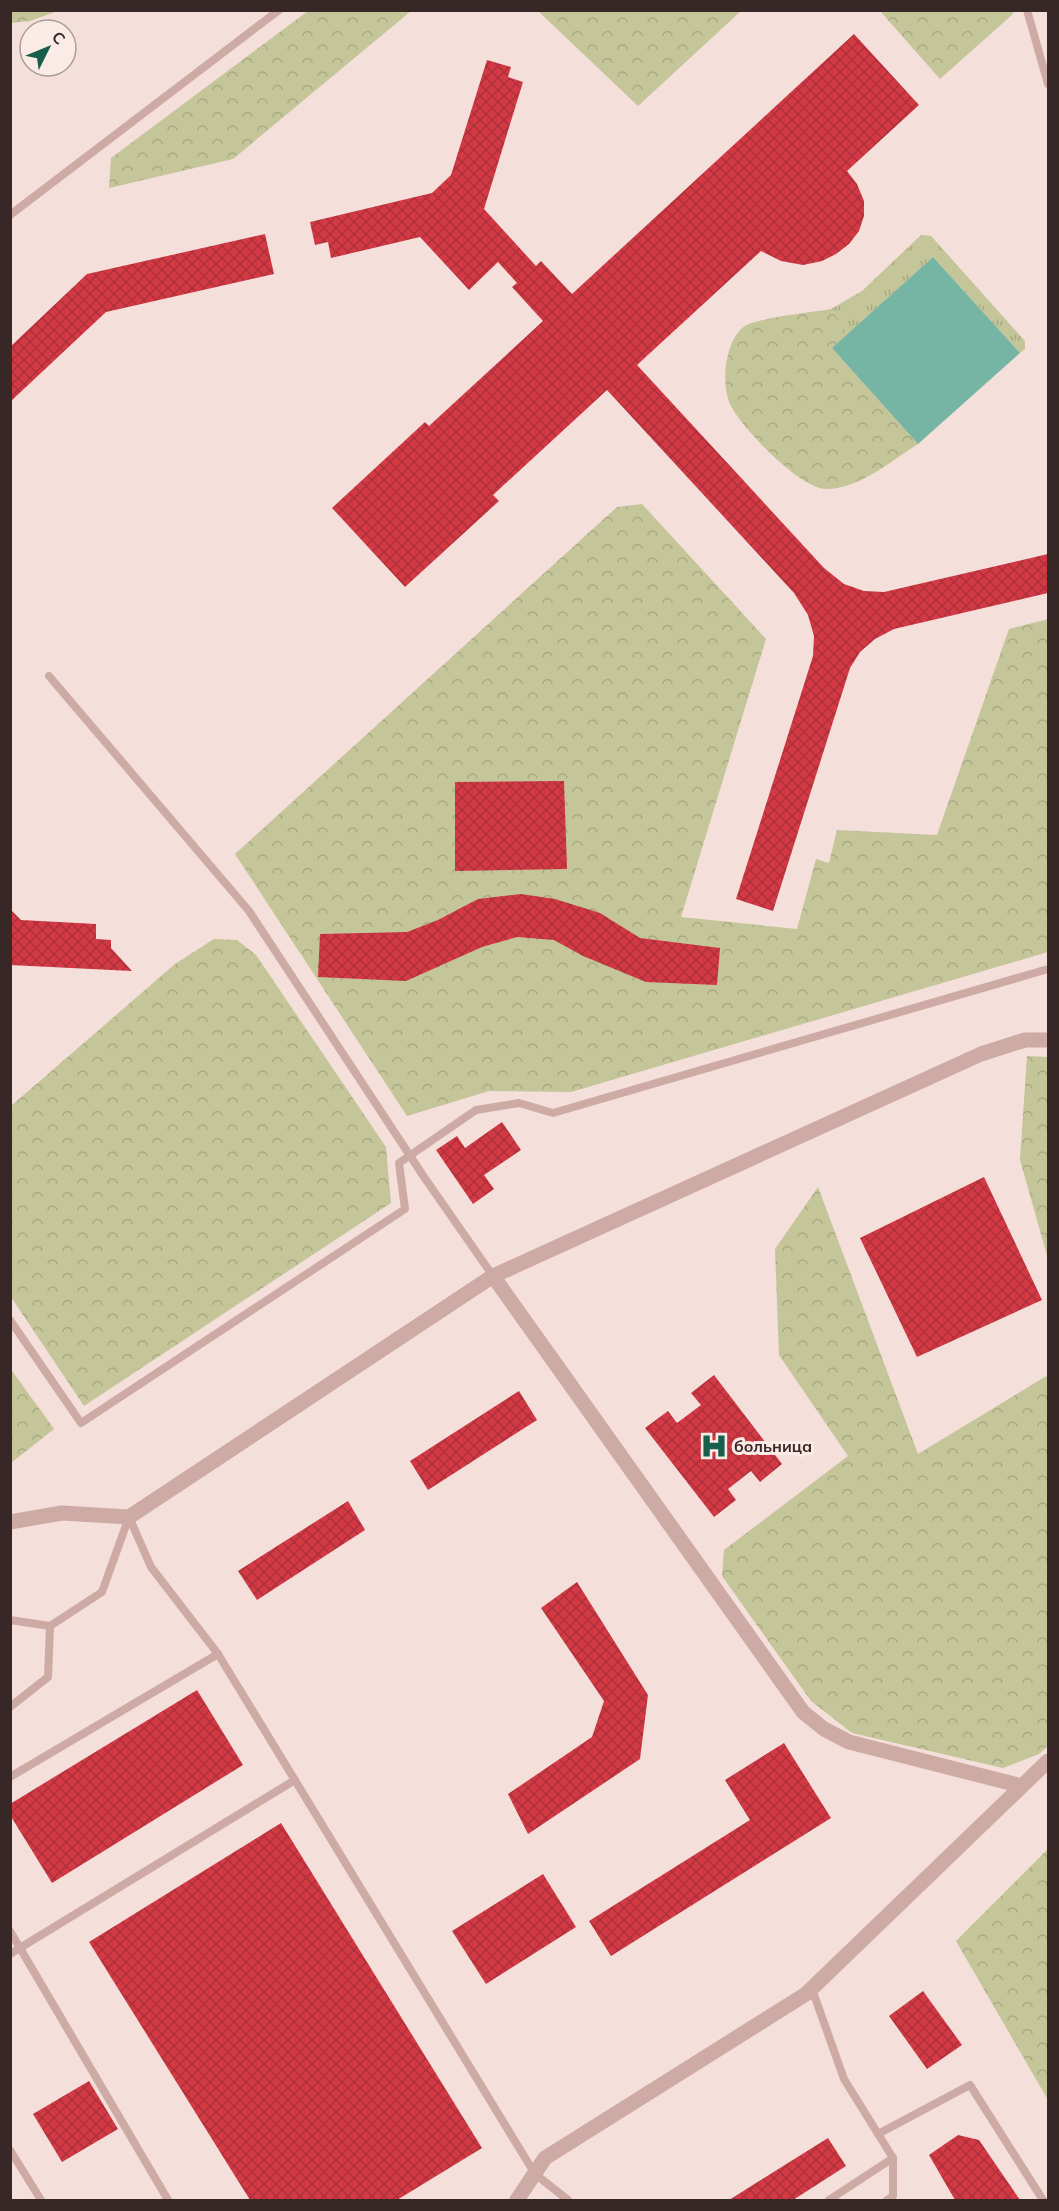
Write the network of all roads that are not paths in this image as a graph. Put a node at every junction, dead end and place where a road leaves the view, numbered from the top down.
1 (279, 10) edge
2 (1027, 10) edge
3 (1048, 84) edge
4 (10, 215) edge
5 (50, 676) dead end
6 (1048, 969) edge
7 (1048, 1040) edge
8 (410, 1156) junction
9 (493, 1276) junction
10 (10, 1320) edge
11 (129, 1517) junction
12 (10, 1522) edge
13 (10, 1620) edge
14 (50, 1626) junction
15 (218, 1654) junction
16 (10, 1707) edge
17 (1048, 1761) edge
18 (10, 1777) edge
19 (295, 1780) junction
20 (1022, 1786) junction
21 (10, 1931) edge
22 (20, 1947) junction
23 (10, 1954) edge
24 (812, 1989) junction
25 (878, 2134) junction
26 (10, 2150) edge
27 (893, 2158) junction
28 (535, 2174) junction
29 (41, 2200) edge
30 (168, 2200) edge
31 (517, 2200) edge
32 (568, 2200) edge
33 (829, 2200) edge
34 (887, 2200) edge
35 (1043, 2200) edge

1 - 4 lane
2 - 3 lane
5 - 8 lane
6 - 8 lane
7 - 9 street
8 - 9 lane
8 - 10 lane
9 - 11 street
9 - 20 street
11 - 12 street
11 - 14 lane
11 - 15 lane
13 - 14 lane
14 - 16 lane
15 - 18 lane
15 - 19 lane
17 - 20 street
19 - 22 lane
19 - 28 lane
20 - 24 street
21 - 22 lane
22 - 23 lane
22 - 30 lane
24 - 25 lane
24 - 28 street
25 - 27 lane
25 - 35 lane
26 - 29 lane
27 - 33 lane
27 - 34 lane
28 - 31 street
28 - 32 lane

